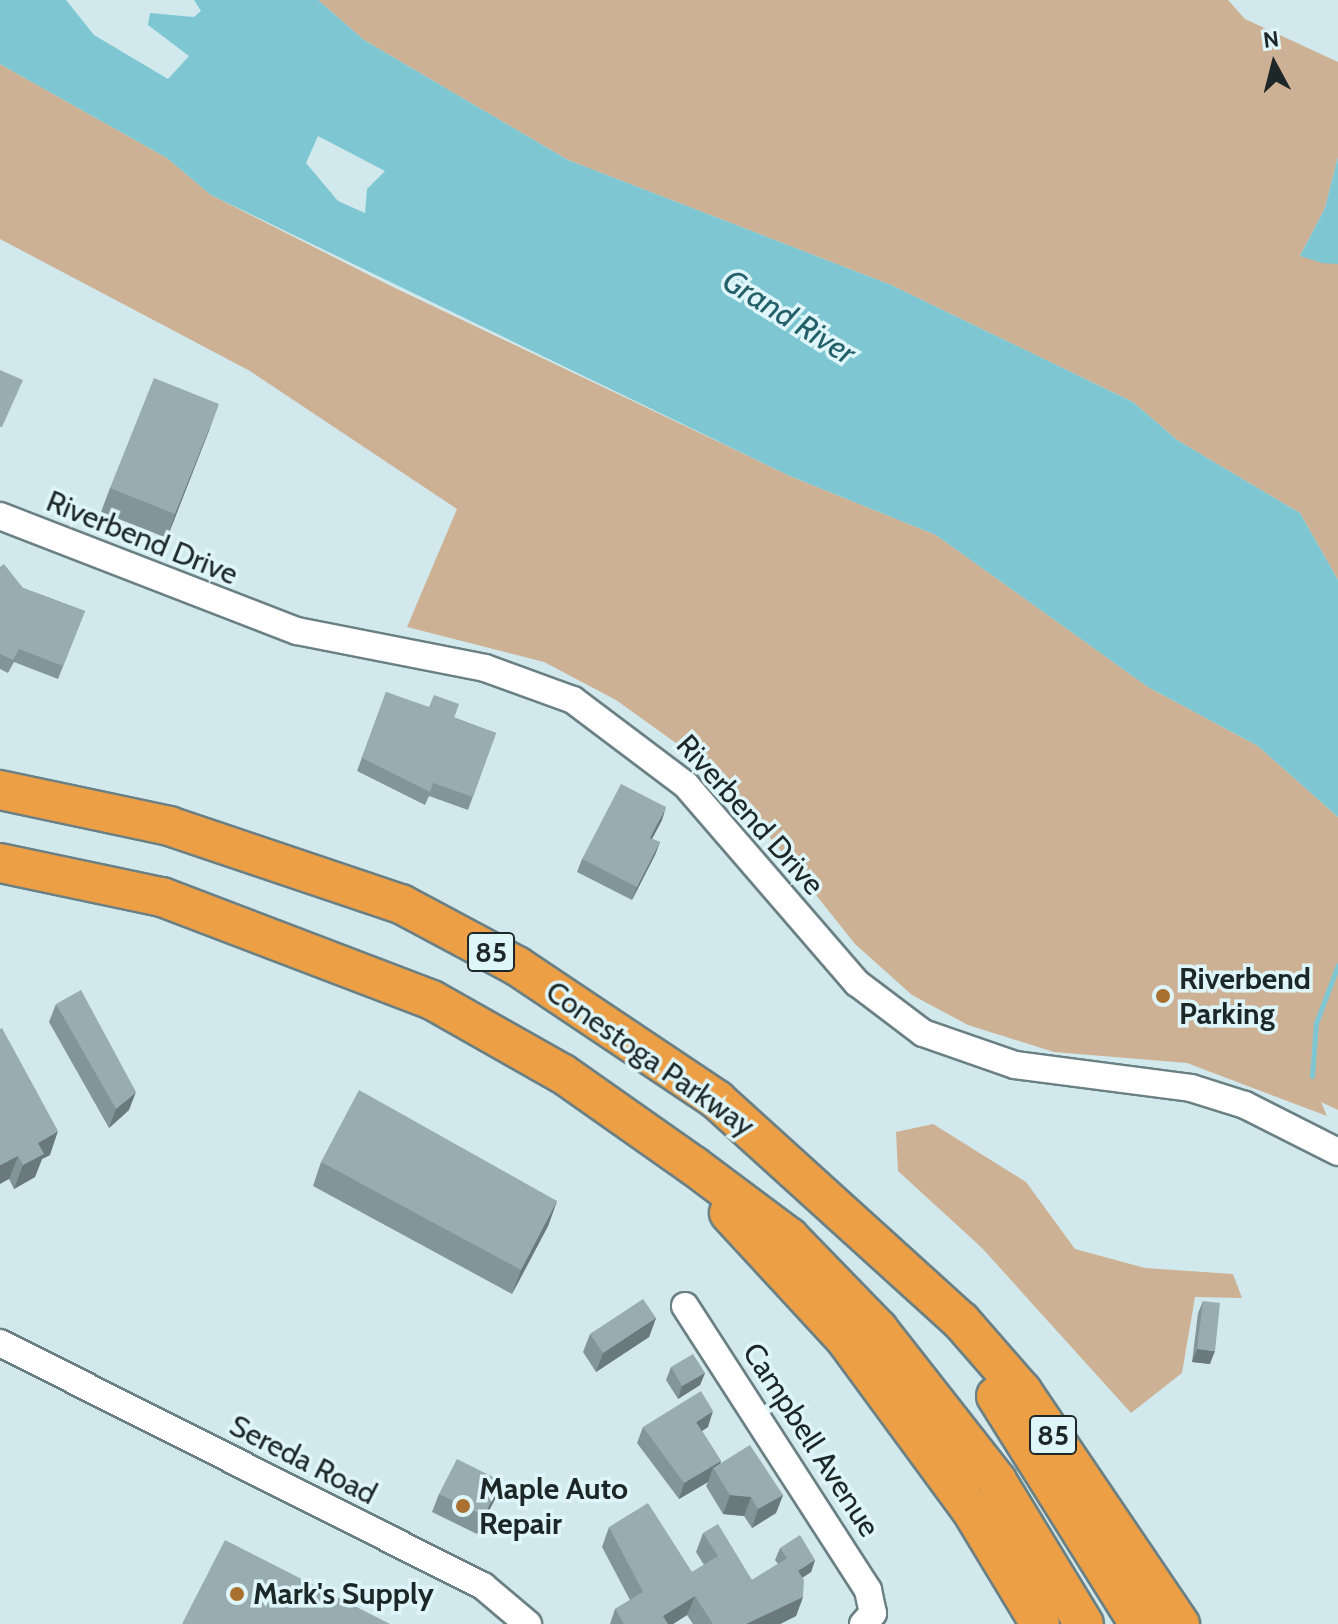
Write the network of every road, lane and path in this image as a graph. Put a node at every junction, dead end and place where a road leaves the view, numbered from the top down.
1 (0, 516) edge
2 (0, 790) edge
3 (0, 863) edge
4 (1338, 1152) edge
5 (694, 1166) junction
6 (899, 1270) junction
7 (685, 1306) dead end
8 (0, 1343) edge
9 (868, 1619) edge
10 (528, 1624) edge
11 (1040, 1624) edge
12 (1084, 1624) edge
13 (1139, 1624) edge
14 (1180, 1624) edge

1 - 4 street, Riverbend Drive
2 - 6 highway, Conestoga Parkway / 85
3 - 5 highway, Conestoga Parkway / 85
5 - 11 highway, Conestoga Parkway / 85
5 - 12 highway, Conestoga Parkway / 85
6 - 13 highway, Conestoga Parkway / 85
6 - 14 highway, Conestoga Parkway / 85
7 - 9 street, Campbell Avenue
8 - 10 street, Sereda Road

